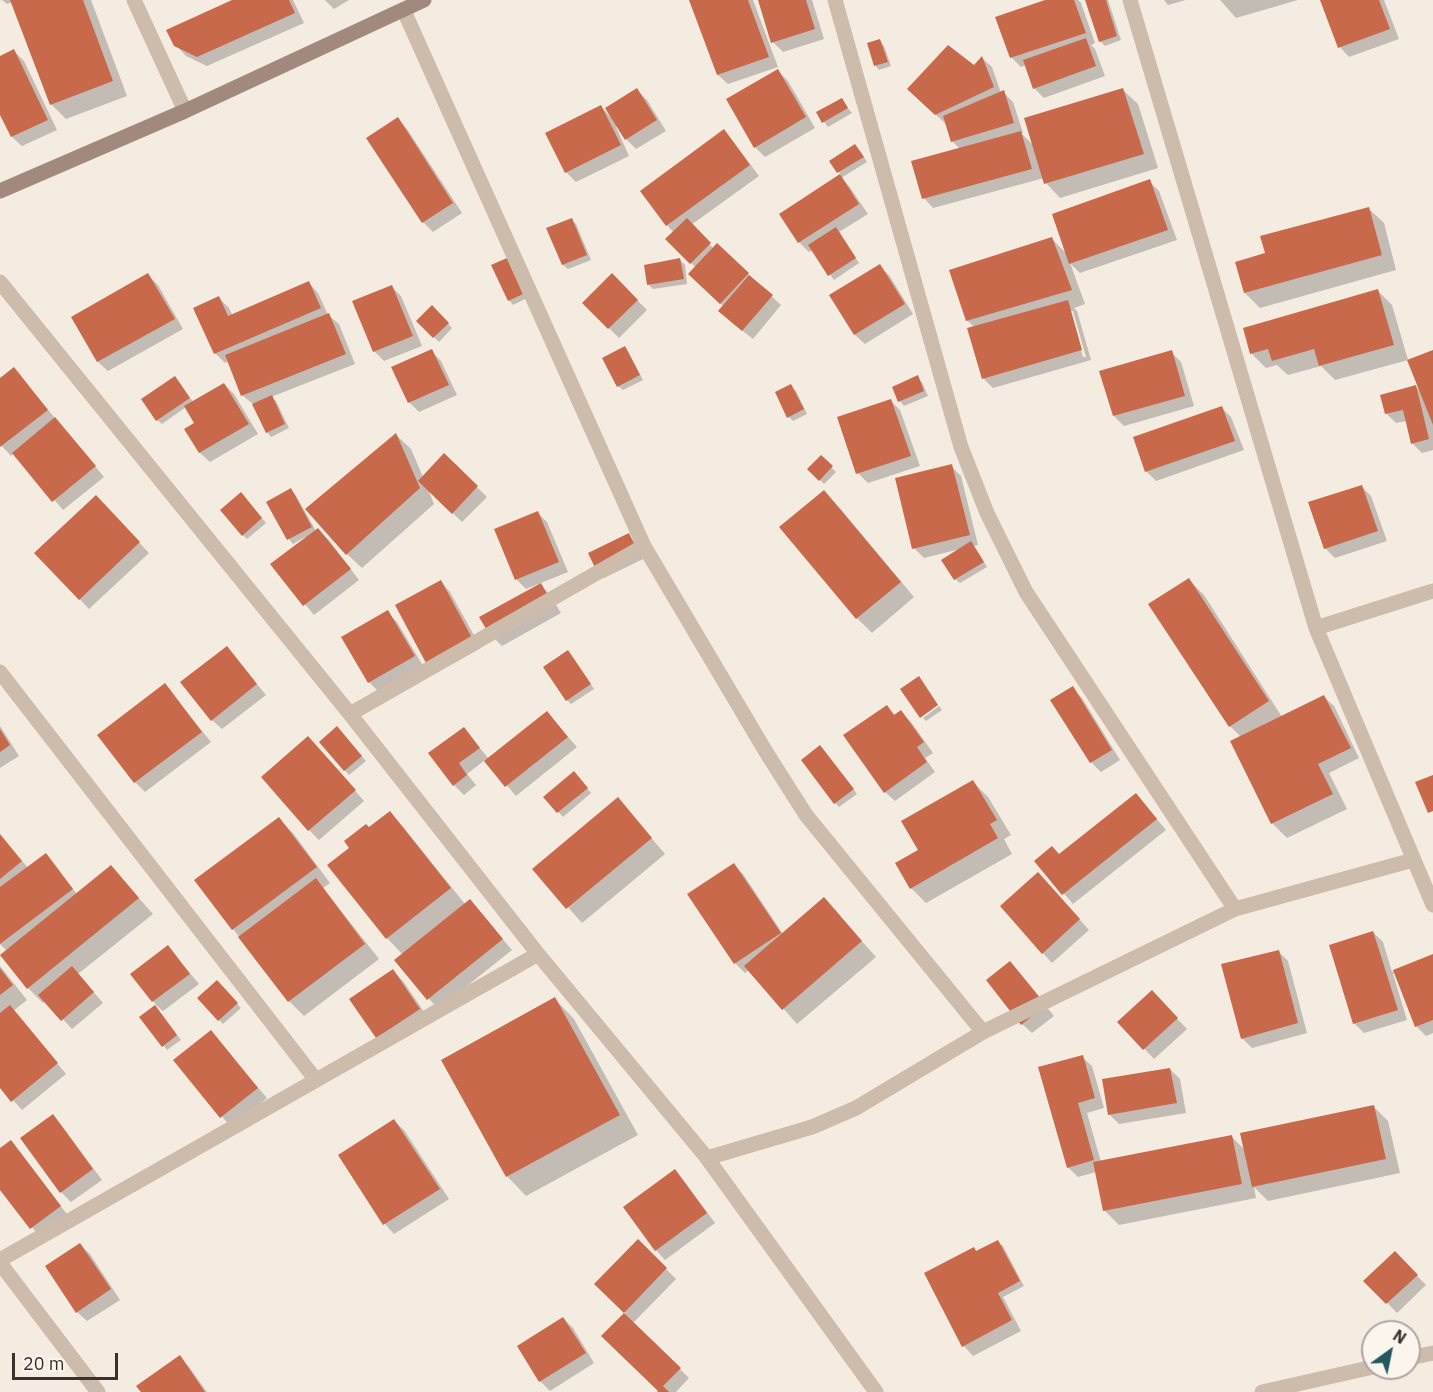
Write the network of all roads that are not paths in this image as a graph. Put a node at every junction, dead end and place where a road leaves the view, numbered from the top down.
1 (134, 0) edge
2 (424, 0) edge
3 (835, 0) edge
4 (1131, 0) edge
5 (404, 11) junction
6 (185, 111) junction
7 (0, 191) edge
8 (0, 282) edge
9 (644, 546) junction
10 (1433, 591) edge
11 (1316, 628) junction
12 (0, 672) edge
13 (350, 714) junction
14 (1413, 860) junction
15 (1433, 905) edge
16 (1235, 909) junction
17 (538, 954) junction
18 (982, 1032) junction
19 (316, 1080) junction
20 (707, 1158) junction
21 (0, 1262) edge
22 (1361, 1370) edge
23 (98, 1392) edge
24 (876, 1392) edge
25 (1262, 1392) edge

1 - 6 street
2 - 5 street
3 - 16 street
4 - 11 street
5 - 6 street
5 - 9 street
6 - 7 street
8 - 13 street
9 - 13 street
9 - 18 street
10 - 11 street
11 - 14 street
12 - 19 street
13 - 17 street
14 - 15 street
14 - 16 street
16 - 18 street
17 - 19 street
17 - 20 street
18 - 20 street
19 - 21 street
20 - 24 street
21 - 23 street
22 - 25 street

